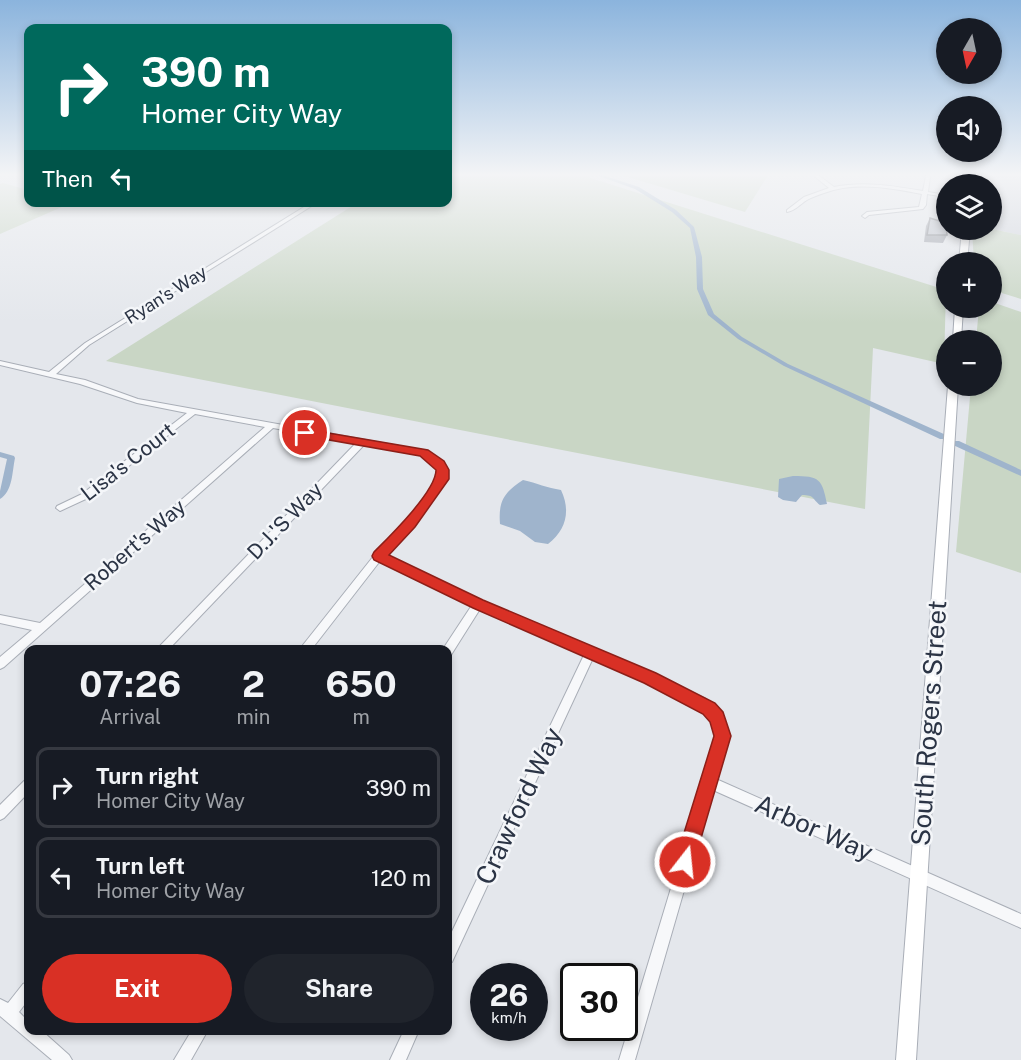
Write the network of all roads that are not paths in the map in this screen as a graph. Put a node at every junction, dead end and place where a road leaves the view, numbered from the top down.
1 (280, 224) edge
2 (0, 363) edge
3 (51, 374) junction
4 (952, 396) edge
5 (193, 412) junction
6 (271, 426) junction
7 (362, 442) junction
8 (60, 508) dead end
9 (379, 556) junction
10 (478, 604) junction
11 (0, 619) edge
12 (41, 627) junction
13 (165, 645) edge
14 (308, 645) edge
15 (452, 645) edge
16 (590, 654) junction
17 (0, 664) edge
18 (709, 782) junction
19 (24, 789) edge
20 (0, 814) edge
21 (919, 874) junction
22 (1021, 921) edge
23 (452, 946) edge
24 (24, 992) edge
25 (4, 1009) edge
26 (24, 1026) edge
27 (35, 1035) edge
28 (198, 1035) edge
29 (410, 1035) edge
30 (64, 1060) edge
31 (182, 1060) edge
32 (398, 1060) edge
33 (627, 1060) edge
34 (906, 1060) edge

1 - 3 street, Ryan's Way
2 - 3 street
3 - 5 street
4 - 21 street, South Rogers Street
5 - 6 street
5 - 8 street, Lisa's Court
6 - 7 street
6 - 12 street, Robert's Way
7 - 9 street
7 - 13 street, D.J.'S Way
9 - 10 street
9 - 14 street
10 - 15 street
10 - 16 street
11 - 12 street
12 - 17 street, Robert's Way
16 - 18 street
16 - 23 street, Crawford Way
18 - 21 street, Arbor Way
18 - 33 street
19 - 20 street
21 - 22 street, Arbor Way
21 - 34 street, South Rogers Street
24 - 25 street
25 - 26 street
27 - 30 street
28 - 31 street
29 - 32 street

